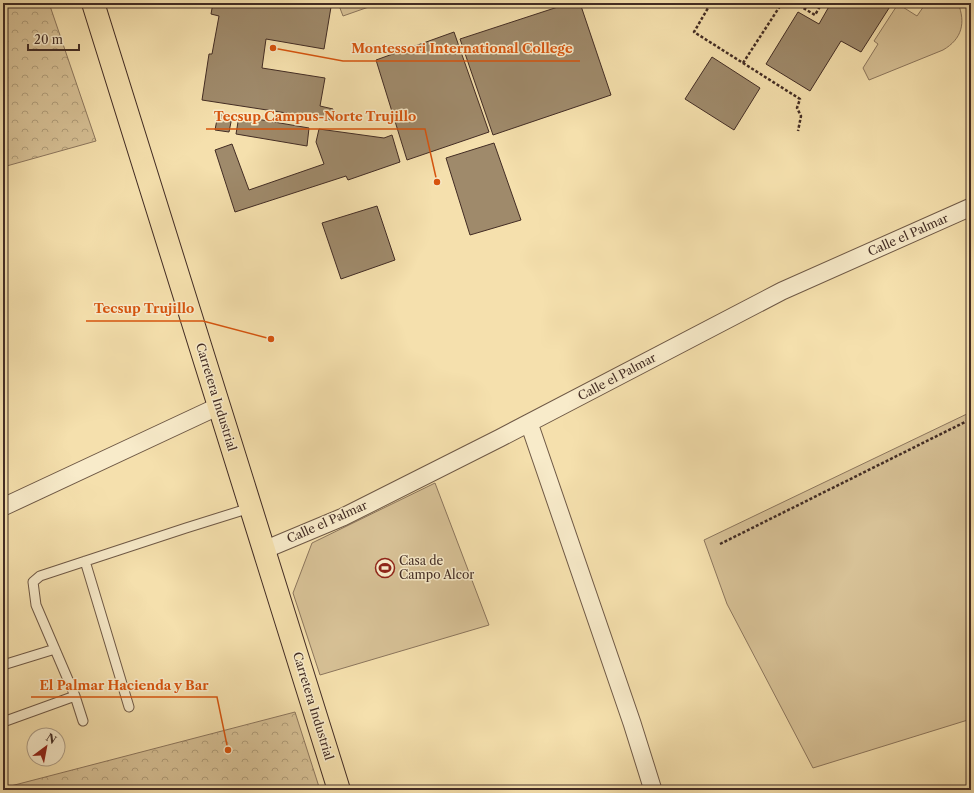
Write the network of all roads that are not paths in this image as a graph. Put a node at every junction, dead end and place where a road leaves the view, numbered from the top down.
1 (93, 3) edge
2 (971, 207) edge
3 (219, 406) junction
4 (529, 423) junction
5 (3, 507) edge
6 (251, 508) junction
7 (264, 550) junction
8 (85, 561) junction
9 (55, 649) junction
10 (3, 665) edge
11 (75, 696) junction
12 (128, 707) dead end
13 (83, 721) dead end
14 (3, 722) edge
15 (339, 790) edge
16 (653, 790) edge

1 - 3 highway, Carretera Industrial
2 - 4 street, Calle el Palmar
3 - 5 street
3 - 6 highway, Carretera Industrial
4 - 7 street, Calle el Palmar
4 - 16 street
6 - 7 highway, Carretera Industrial
6 - 8 lane
7 - 15 highway, Carretera Industrial
8 - 9 lane
8 - 12 lane
9 - 10 lane
9 - 11 lane
11 - 13 lane
11 - 14 lane

